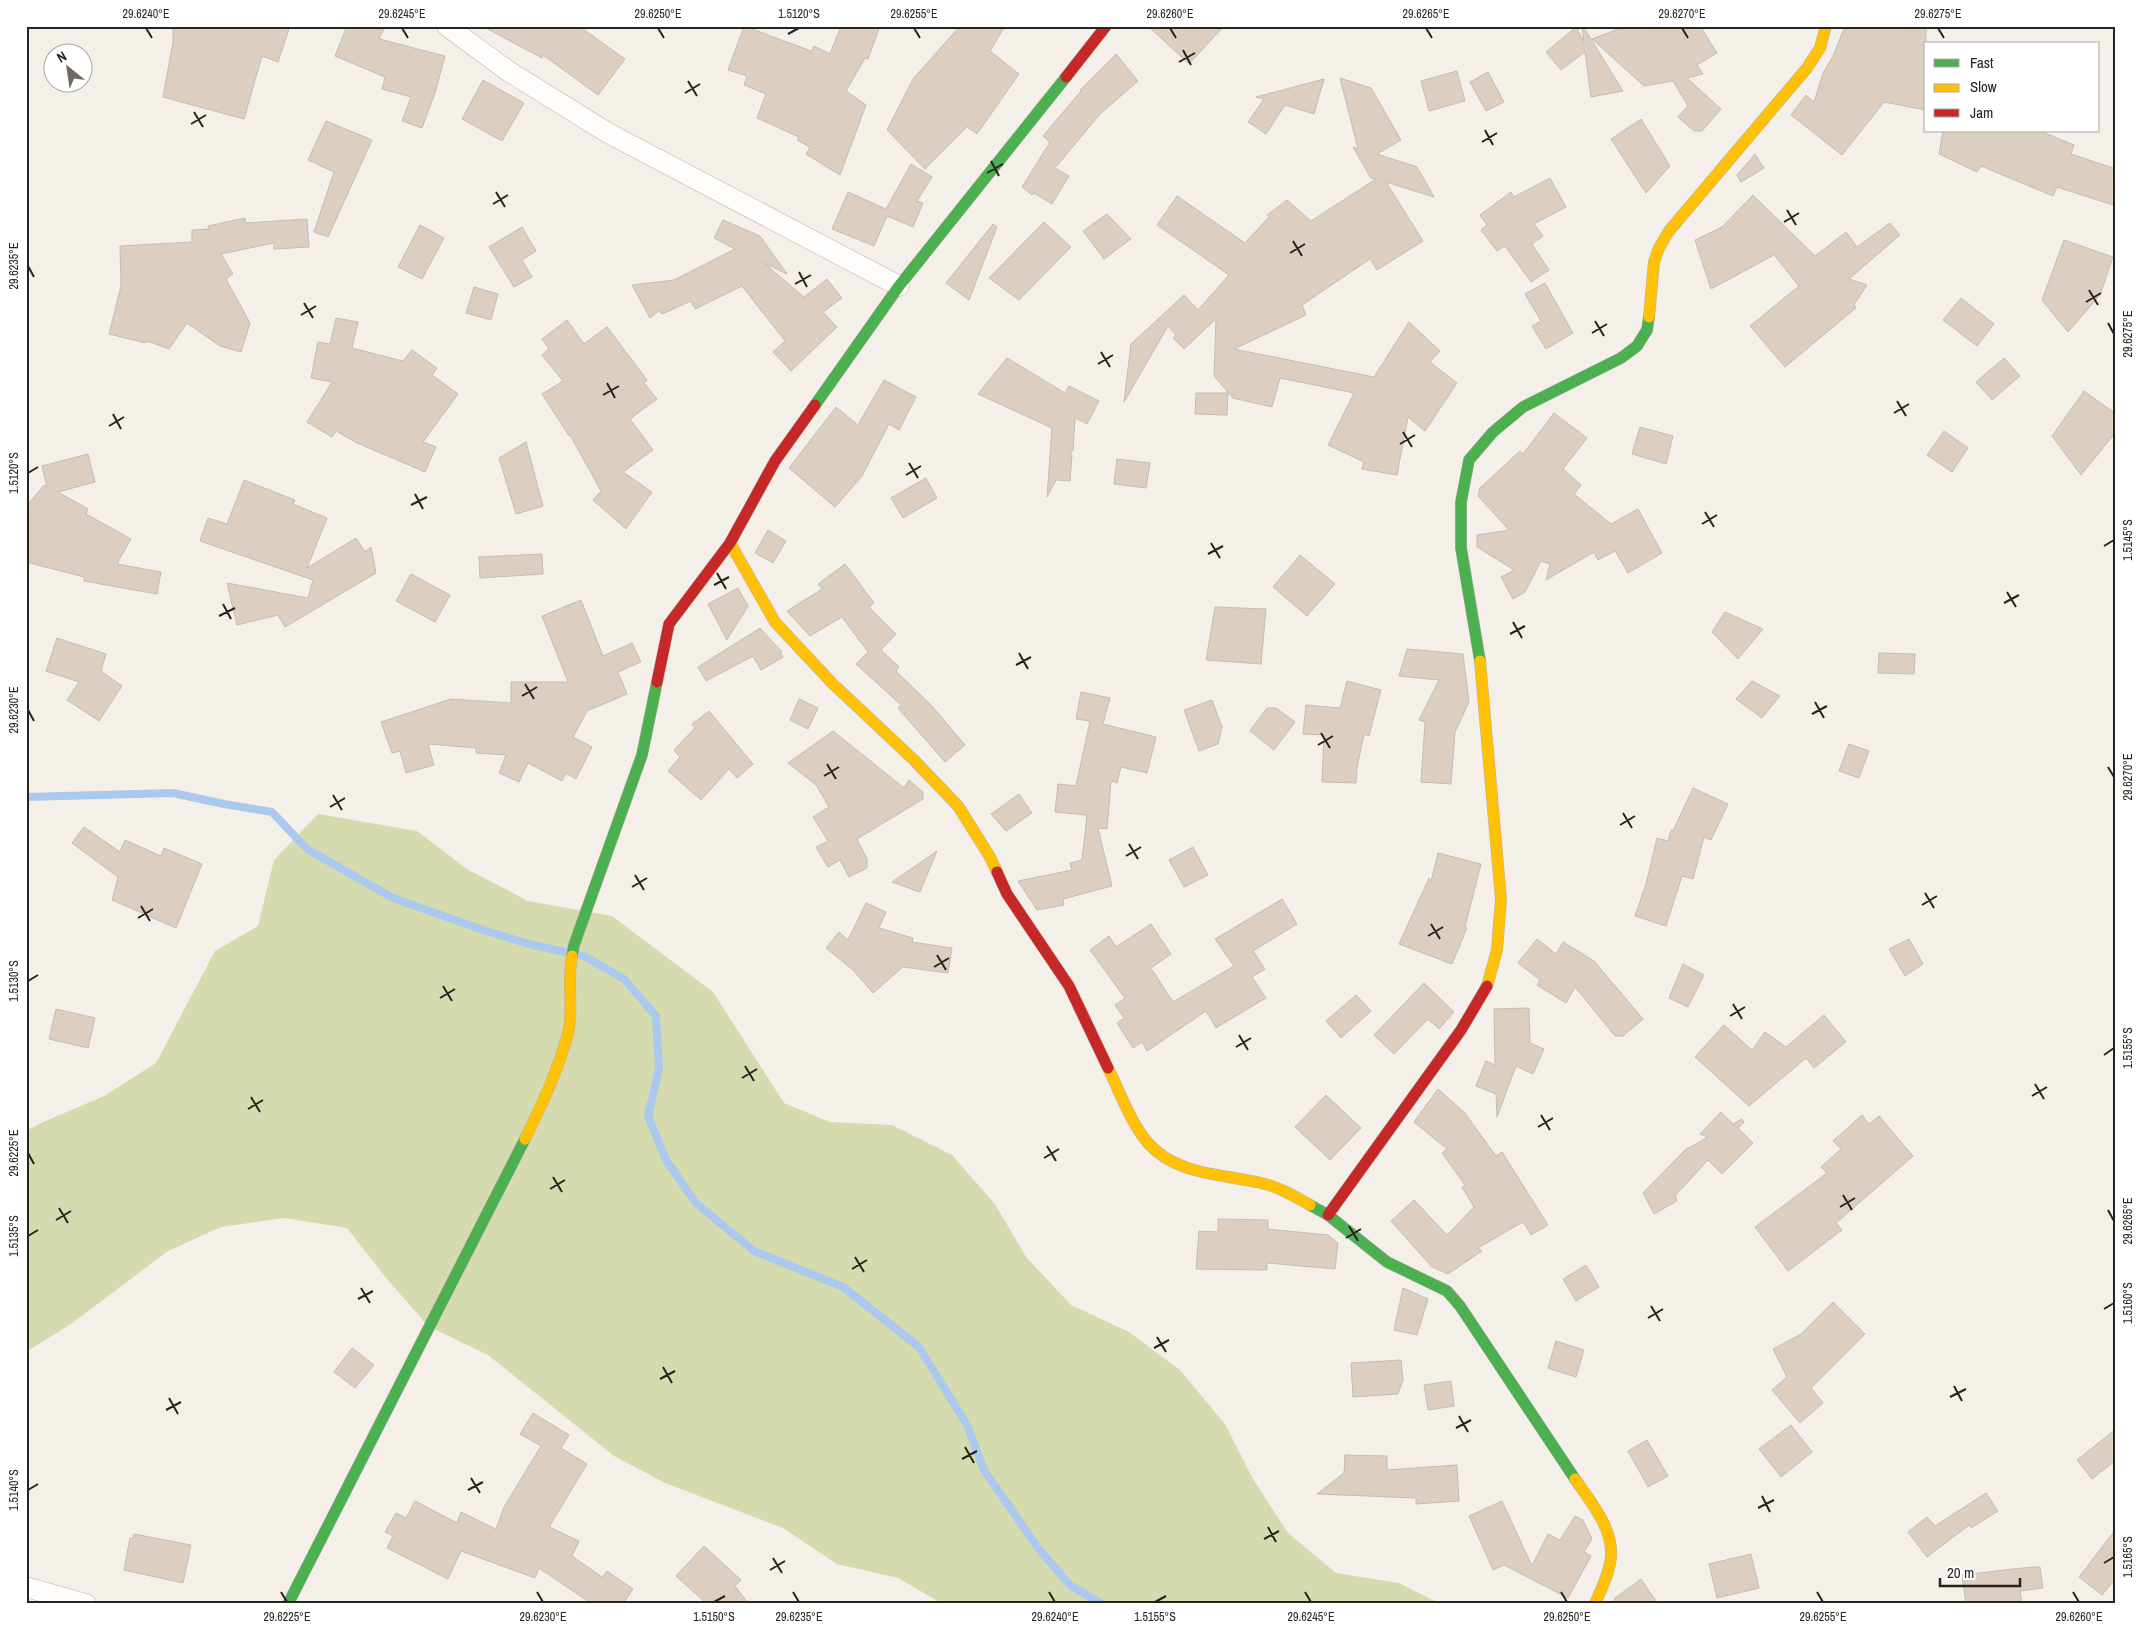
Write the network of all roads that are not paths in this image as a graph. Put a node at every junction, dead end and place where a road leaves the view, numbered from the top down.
1 (448, 26) edge
2 (1106, 26) edge
3 (1826, 26) edge
4 (899, 286) junction
5 (730, 543) junction
6 (1328, 1215) junction
7 (26, 1587) edge
8 (86, 1604) edge
9 (288, 1604) edge
10 (1596, 1604) edge

1 - 4 street
2 - 4 street
3 - 6 street
4 - 5 street
5 - 6 street
5 - 9 street
6 - 10 street
7 - 8 street

